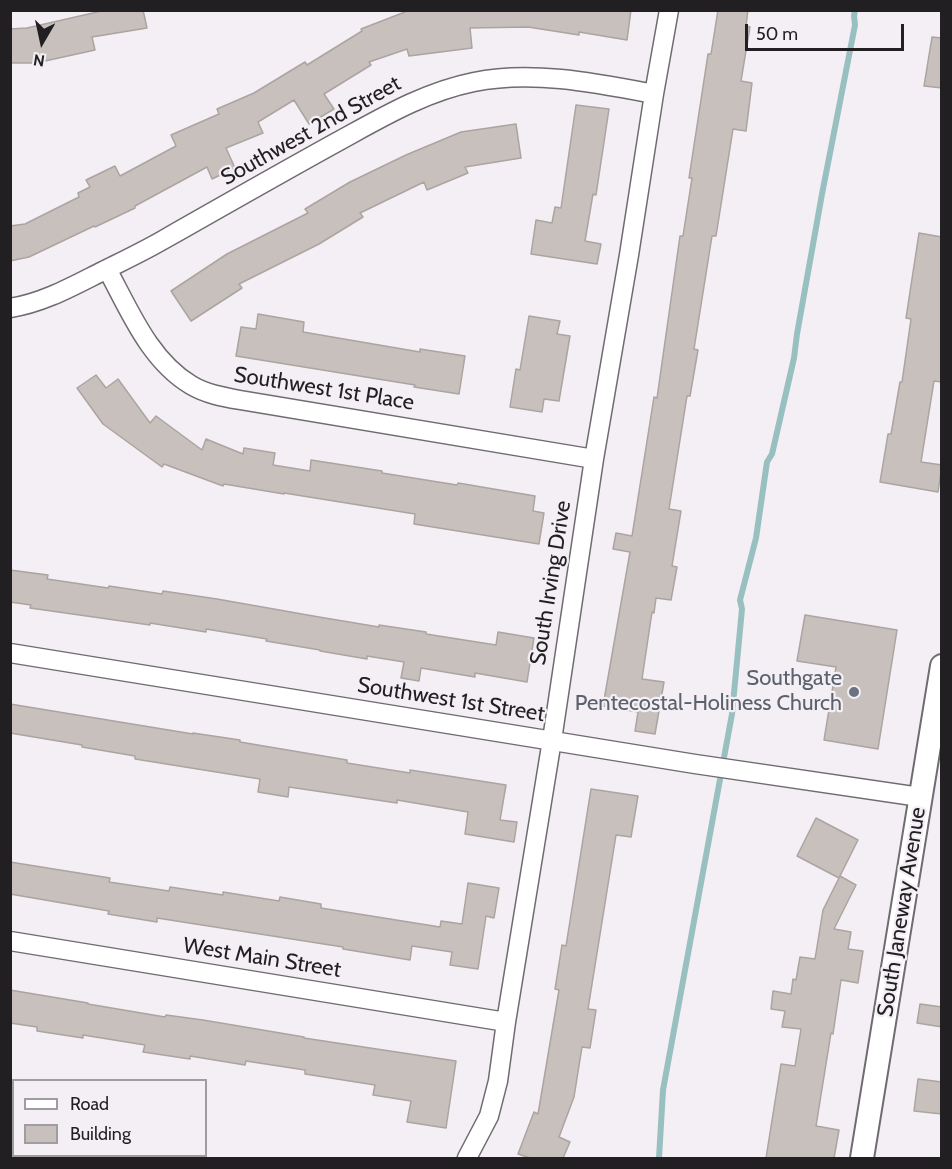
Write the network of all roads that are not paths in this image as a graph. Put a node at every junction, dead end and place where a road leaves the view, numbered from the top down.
1 (669, 10) edge
2 (654, 94) junction
3 (107, 269) junction
4 (10, 308) edge
5 (594, 459) junction
6 (10, 653) edge
7 (942, 666) edge
8 (938, 711) edge
9 (552, 740) junction
10 (920, 797) junction
11 (10, 941) edge
12 (506, 1022) junction
13 (467, 1158) edge
14 (862, 1158) edge

1 - 2 street, South Irving Drive
2 - 3 street, Southwest 2nd Street
2 - 5 street, South Irving Drive
3 - 4 street, Southwest 2nd Street
3 - 5 street, Southwest 1st Place
5 - 9 street, South Irving Drive
6 - 9 street, Southwest 1st Street
7 - 8 street, South Janeway Avenue
8 - 10 street, South Janeway Avenue
9 - 10 street, Southwest 1st Street
9 - 12 street, South Irving Drive
10 - 14 street, South Janeway Avenue
11 - 12 street, West Main Street
12 - 13 street, South Irving Drive

